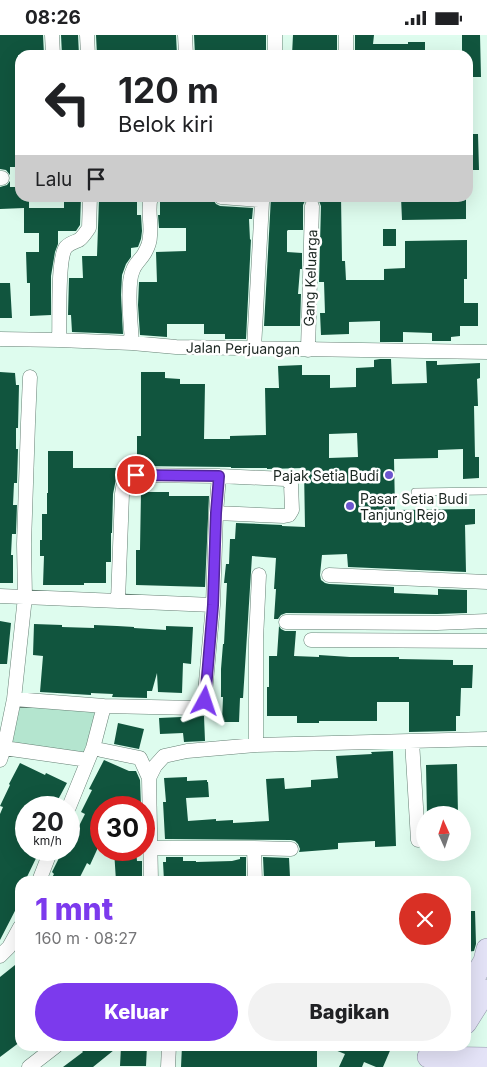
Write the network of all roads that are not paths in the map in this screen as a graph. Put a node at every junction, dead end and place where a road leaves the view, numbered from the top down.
1 (52, 35) edge
2 (87, 35) edge
3 (185, 35) edge
4 (275, 35) edge
5 (346, 35) edge
6 (53, 50) edge
7 (88, 50) edge
8 (186, 50) edge
9 (275, 50) edge
10 (346, 50) edge
11 (90, 202) edge
12 (150, 202) edge
13 (262, 202) edge
14 (312, 206) dead end
15 (0, 339) edge
16 (59, 340) junction
17 (132, 343) junction
18 (254, 348) junction
19 (308, 349) junction
20 (487, 352) edge
21 (30, 377) dead end
22 (219, 476) junction
23 (487, 491) edge
24 (415, 492) dead end
25 (216, 513) junction
26 (258, 575) dead end
27 (330, 575) dead end
28 (487, 583) edge
29 (0, 596) edge
30 (25, 597) junction
31 (118, 601) junction
32 (213, 605) junction
33 (487, 621) edge
34 (286, 622) dead end
35 (311, 640) dead end
36 (487, 641) edge
37 (14, 699) junction
38 (104, 705) junction
39 (487, 739) edge
40 (412, 741) junction
41 (256, 745) junction
42 (102, 750) dead end
43 (2, 754) edge
44 (164, 756) junction
45 (140, 758) junction
46 (88, 760) junction
47 (149, 778) junction
48 (73, 796) edge
49 (150, 796) edge
50 (416, 807) edge
51 (254, 847) junction
52 (155, 848) edge
53 (291, 849) dead end
54 (47, 861) edge
55 (151, 861) edge
56 (41, 876) edge
57 (151, 876) edge
58 (255, 876) edge
59 (15, 936) edge
60 (487, 949) edge
61 (0, 956) edge
62 (471, 983) edge
63 (487, 990) edge
64 (471, 1015) edge
65 (50, 1051) edge
66 (169, 1051) edge
67 (436, 1057) edge
68 (487, 1058) edge
69 (29, 1067) edge
70 (168, 1067) edge

1 - 6 street
2 - 7 street
3 - 8 street
4 - 9 street
5 - 10 street
11 - 16 street
12 - 17 street
13 - 18 street
14 - 19 street, Gang Keluarga
15 - 16 street, Jalan Perjuangan
16 - 17 street, Jalan Perjuangan
17 - 18 street, Jalan Perjuangan
18 - 19 street, Jalan Perjuangan
19 - 20 street, Jalan Perjuangan
21 - 30 street
22 - 25 street
22 - 25 street
22 - 31 street
23 - 24 lane
25 - 32 street
26 - 41 street
27 - 28 street
29 - 30 street
30 - 31 street
30 - 37 street
31 - 32 street
32 - 38 street
33 - 34 street
35 - 36 street
37 - 38 street
37 - 43 street
38 - 46 street
39 - 40 street
40 - 41 street
40 - 50 street
41 - 44 street
42 - 45 street
43 - 46 street
44 - 45 street
44 - 47 street
45 - 47 street
46 - 48 street
47 - 49 street
51 - 52 street
51 - 53 street
51 - 58 street
54 - 56 street
55 - 57 street
59 - 61 street
60 - 62 main road
63 - 64 main road
65 - 69 street
66 - 70 street
67 - 68 main road

